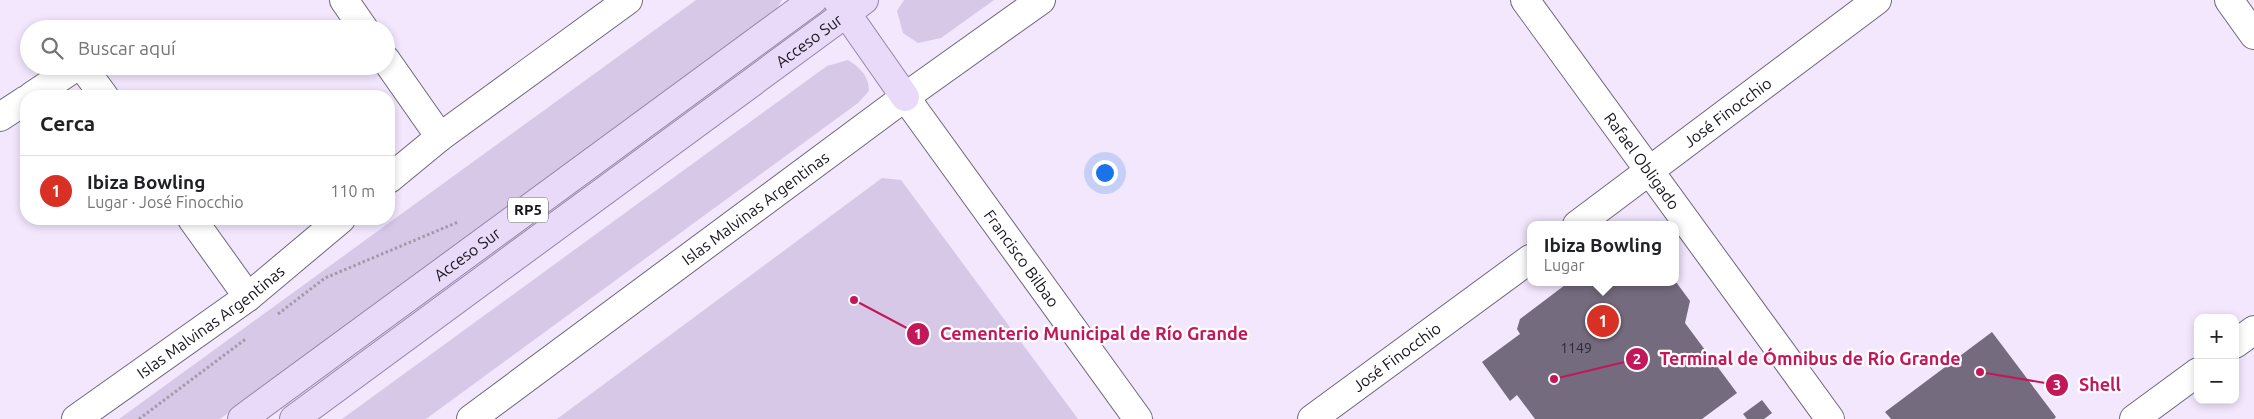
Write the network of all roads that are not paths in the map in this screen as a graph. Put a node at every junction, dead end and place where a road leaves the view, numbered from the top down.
1 (344, 0) edge
2 (628, 0) edge
3 (813, 0) edge
4 (1041, 0) edge
5 (1525, 0) edge
6 (1877, 0) edge
7 (2229, 0) edge
8 (850, 4) edge
9 (358, 20) edge
10 (2254, 35) edge
11 (395, 73) edge
12 (63, 75) edge
13 (89, 75) edge
14 (41, 90) edge
15 (100, 90) edge
16 (905, 97) junction
17 (20, 104) edge
18 (0, 117) edge
19 (440, 137) junction
20 (1649, 171) junction
21 (395, 174) edge
22 (1581, 221) edge
23 (196, 225) edge
24 (334, 225) edge
25 (1527, 260) edge
26 (248, 297) junction
27 (2254, 330) edge
28 (2239, 341) edge
29 (2194, 375) edge
30 (76, 419) edge
31 (242, 419) edge
32 (294, 419) edge
33 (471, 419) edge
34 (1138, 419) edge
35 (1312, 419) edge
36 (1830, 419) edge
37 (2134, 419) edge

1 - 9 street
2 - 19 street
3 - 31 main road, Acceso Sur / RP5
4 - 16 street, Islas Malvinas Argentinas
5 - 20 street, Rafael Obligado
6 - 20 street, José Finocchio
7 - 10 street
8 - 16 main road
8 - 32 main road, Acceso Sur / RP5
11 - 19 street
12 - 14 street
13 - 15 street
16 - 33 street, Islas Malvinas Argentinas
16 - 34 street, Francisco Bilbao
17 - 18 street
19 - 21 street
20 - 22 street, José Finocchio
20 - 36 street, Rafael Obligado
23 - 26 street
24 - 26 street, Islas Malvinas Argentinas
25 - 35 street, José Finocchio
26 - 30 street, Islas Malvinas Argentinas
27 - 28 street
29 - 37 street

